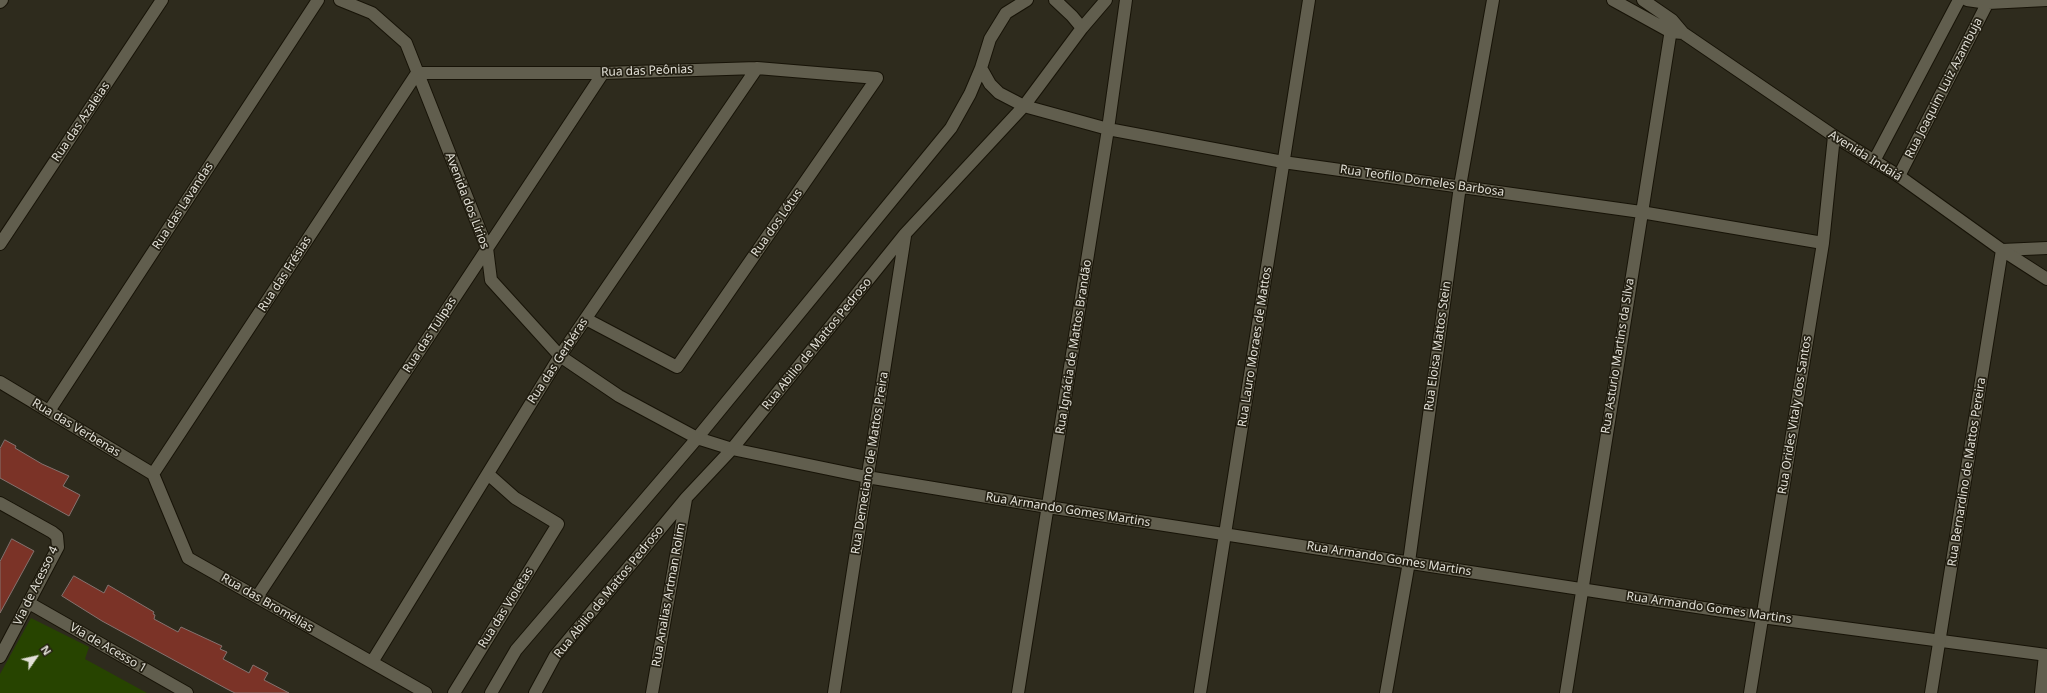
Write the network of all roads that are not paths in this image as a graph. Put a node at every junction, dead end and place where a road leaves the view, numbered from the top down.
1 (162, 0) edge
2 (318, 0) edge
3 (340, 0) edge
4 (1027, 0) edge
5 (1055, 0) edge
6 (1106, 0) edge
7 (1126, 0) edge
8 (1310, 0) edge
9 (1492, 0) edge
10 (1613, 0) edge
11 (1643, 0) edge
12 (1959, 0) edge
13 (1967, 0) edge
14 (2046, 0) edge
15 (1988, 1) edge
16 (1082, 28) junction
17 (1677, 33) junction
18 (757, 68) junction
19 (981, 68) junction
20 (417, 73) junction
21 (603, 73) junction
22 (877, 78) joint
23 (1024, 106) junction
24 (1108, 129) junction
25 (1834, 136) junction
26 (1874, 161) junction
27 (1283, 162) junction
28 (1899, 176) junction
29 (1460, 186) junction
30 (1641, 212) junction
31 (905, 234) junction
32 (1823, 243) junction
33 (0, 244) edge
34 (487, 248) junction
35 (2047, 248) edge
36 (2002, 250) junction
37 (2047, 279) edge
38 (586, 319) junction
39 (558, 359) junction
40 (0, 382) edge
41 (48, 411) junction
42 (695, 440) junction
43 (732, 449) junction
44 (152, 474) junction
45 (488, 474) junction
46 (868, 477) junction
47 (686, 498) junction
48 (0, 503) edge
49 (1048, 507) junction
50 (1226, 534) junction
51 (1409, 562) junction
52 (1582, 590) junction
53 (257, 597) junction
54 (29, 604) junction
55 (1762, 617) junction
56 (1940, 640) junction
57 (2046, 655) edge
58 (0, 657) edge
59 (372, 662) junction
60 (187, 693) edge
61 (426, 693) edge
62 (454, 693) edge
63 (491, 693) edge
64 (535, 693) edge
65 (652, 693) edge
66 (834, 693) edge
67 (1018, 693) edge
68 (1200, 693) edge
69 (1386, 693) edge
70 (1566, 693) edge
71 (1750, 693) edge
72 (1931, 693) edge
73 (2041, 693) edge

1 - 33 street, Rua das Azaleias
2 - 41 street, Rua das Lavandas
3 - 20 street, Avenida dos Lírios
4 - 19 street
5 - 16 street
6 - 16 street, Rua Abilio de Mattos Pedroso
7 - 24 street, Rua Ignácia de Mattos Brandão
8 - 27 street, Rua Lauro Moraes de Mattos
9 - 29 street, Rua Eloisa Mattos Stein
10 - 17 street, Avenida Indaiá
11 - 17 street, Rua Asturio Martins da Silva
12 - 26 street
13 - 15 street
14 - 15 street
15 - 28 street, Rua Joaquim Luiz Azambuja
16 - 23 street, Rua Abilio de Mattos Pedroso
17 - 25 street, Avenida Indaiá
17 - 30 street, Rua Asturio Martins da Silva
18 - 21 street, Rua das Peônias
18 - 22 street, Rua das Peônias
18 - 38 street, Rua das Gerbéras
19 - 23 street, Rua Teofilo Dorneles Barbosa
19 - 42 street
20 - 21 street, Rua das Peônias
20 - 34 street, Avenida dos Lírios
20 - 44 street, Rua das Frésias
21 - 34 street, Rua das Tulipas
22 - 38 street, Rua dos Lótus
23 - 24 street, Rua Teofilo Dorneles Barbosa
23 - 31 street, Rua Abilio de Mattos Pedroso
24 - 27 street, Rua Teofilo Dorneles Barbosa
24 - 49 street, Rua Ignácia de Mattos Brandão
25 - 26 street, Avenida Indaiá
25 - 32 street, Rua Orides Vitaly dos Santos
26 - 28 street, Avenida Indaiá
27 - 29 street, Rua Teofilo Dorneles Barbosa
27 - 50 street, Rua Lauro Moraes de Mattos
28 - 36 street, Avenida Indaiá
29 - 30 street, Rua Teofilo Dorneles Barbosa
29 - 51 street, Rua Eloisa Mattos Stein
30 - 32 street, Rua Teofilo Dorneles Barbosa
30 - 52 street, Rua Asturio Martins da Silva
31 - 43 street, Rua Abilio de Mattos Pedroso
31 - 46 street, Rua Demeciano de Mattos Preira
32 - 55 street, Rua Orides Vitaly dos Santos
34 - 39 street, Avenida dos Lírios
34 - 53 street, Rua das Tulipas
35 - 36 street
36 - 37 street, Avenida Indaiá
36 - 56 street, Rua Bernardino de Mattos Pereira
38 - 39 street, Rua das Gerbéras
39 - 42 street, Avenida dos Lírios
39 - 45 street, Rua das Gerbéras
40 - 41 street, Rua das Verbenas
41 - 44 street, Rua das Verbenas
42 - 43 street, Avenida dos Lírios
42 - 63 street
43 - 46 street, Rua Armando Gomes Martins
43 - 47 street, Rua Abilio de Mattos Pedroso
44 - 53 street, Rua das Bromélias
45 - 59 street, Rua das Gerbéras
45 - 62 street, Rua das Violetas
46 - 49 street, Rua Armando Gomes Martins
46 - 66 street, Rua Demeciano de Mattos Preira
47 - 64 street, Rua Abilio de Mattos Pedroso
47 - 65 street, Rua Analias Artman Rolim
48 - 54 street, Via de Acesso 4
49 - 50 street, Rua Armando Gomes Martins
49 - 67 street, Rua Ignácia de Mattos Brandão
50 - 51 street, Rua Armando Gomes Martins
50 - 68 street, Rua Lauro Moraes de Mattos
51 - 52 street, Rua Armando Gomes Martins
51 - 69 street, Rua Eloisa Mattos Stein
52 - 55 street, Rua Armando Gomes Martins
52 - 70 street, Rua Asturio Martins da Silva
53 - 59 street, Rua das Bromélias
54 - 58 street, Via de Acesso 4
54 - 60 street, Via de Acesso 1
55 - 56 street, Rua Armando Gomes Martins
55 - 71 street, Rua Orides Vitaly dos Santos
56 - 57 street, Rua Armando Gomes Martins
56 - 72 street, Rua Bernardino de Mattos Pereira
57 - 73 street
59 - 61 street, Rua das Bromélias

